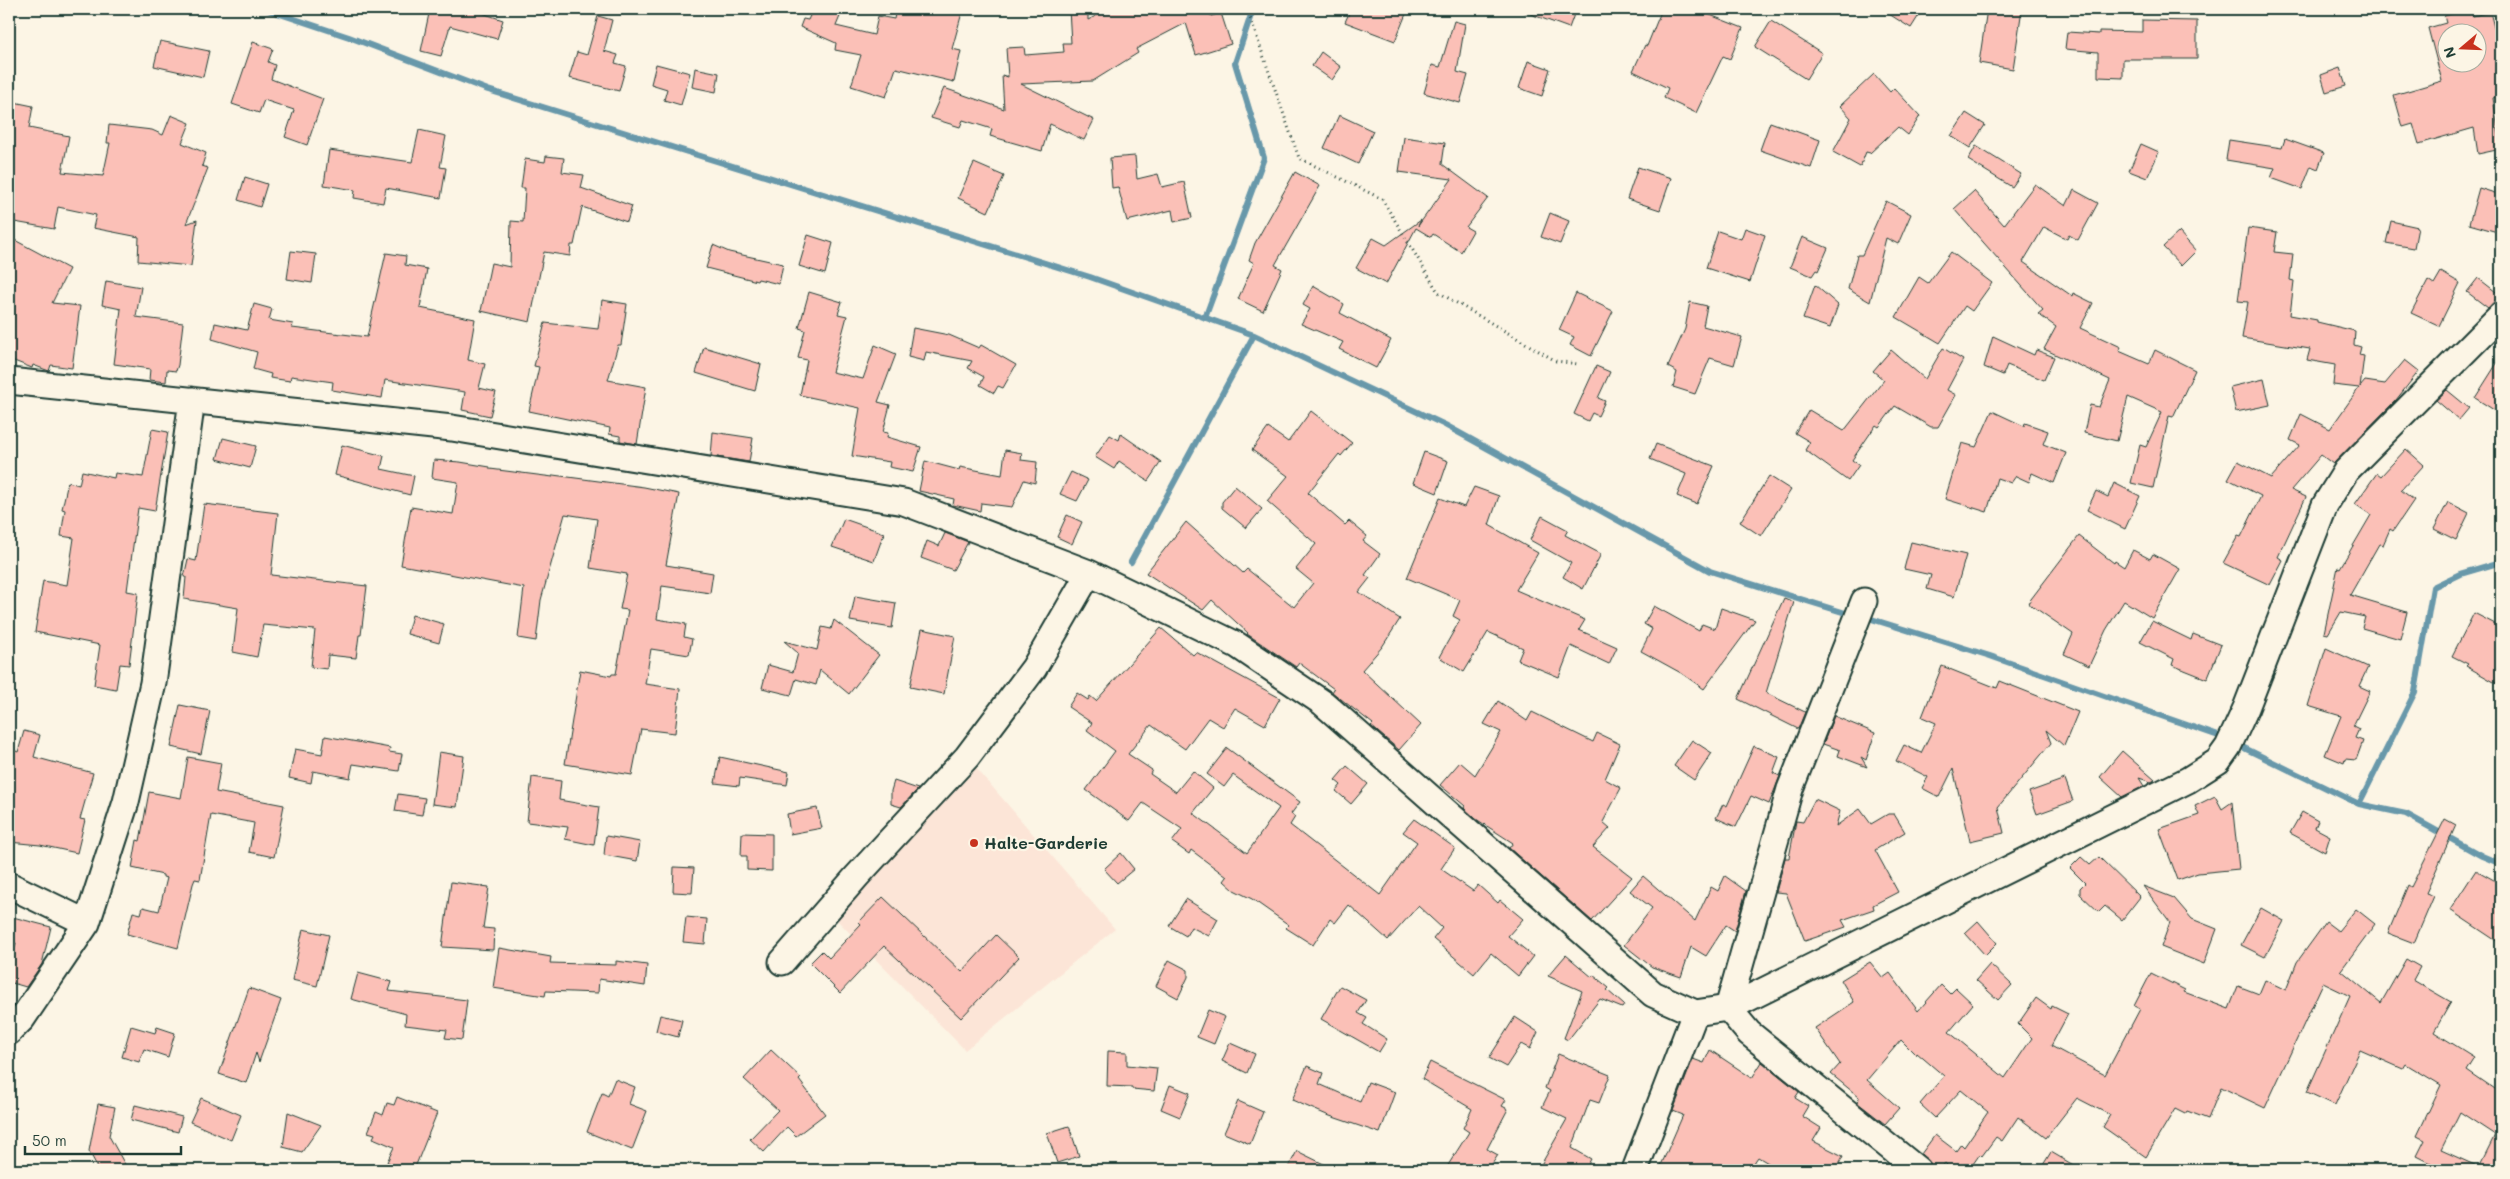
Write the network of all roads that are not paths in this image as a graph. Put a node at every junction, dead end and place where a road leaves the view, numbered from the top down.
1 (2501, 315) edge
2 (9, 381) edge
3 (192, 400) junction
4 (1090, 572) junction
5 (1859, 611) dead end
6 (9, 885) edge
7 (87, 923) junction
8 (782, 962) dead end
9 (1728, 1008) junction
10 (1695, 1013) junction
11 (9, 1032) edge
12 (1635, 1170) edge
13 (1918, 1170) edge

1 - 9 street
2 - 3 street
3 - 4 street
3 - 7 street
4 - 8 street
4 - 10 street
5 - 9 street
6 - 7 street
7 - 11 street
9 - 10 street
9 - 13 street
10 - 12 street

